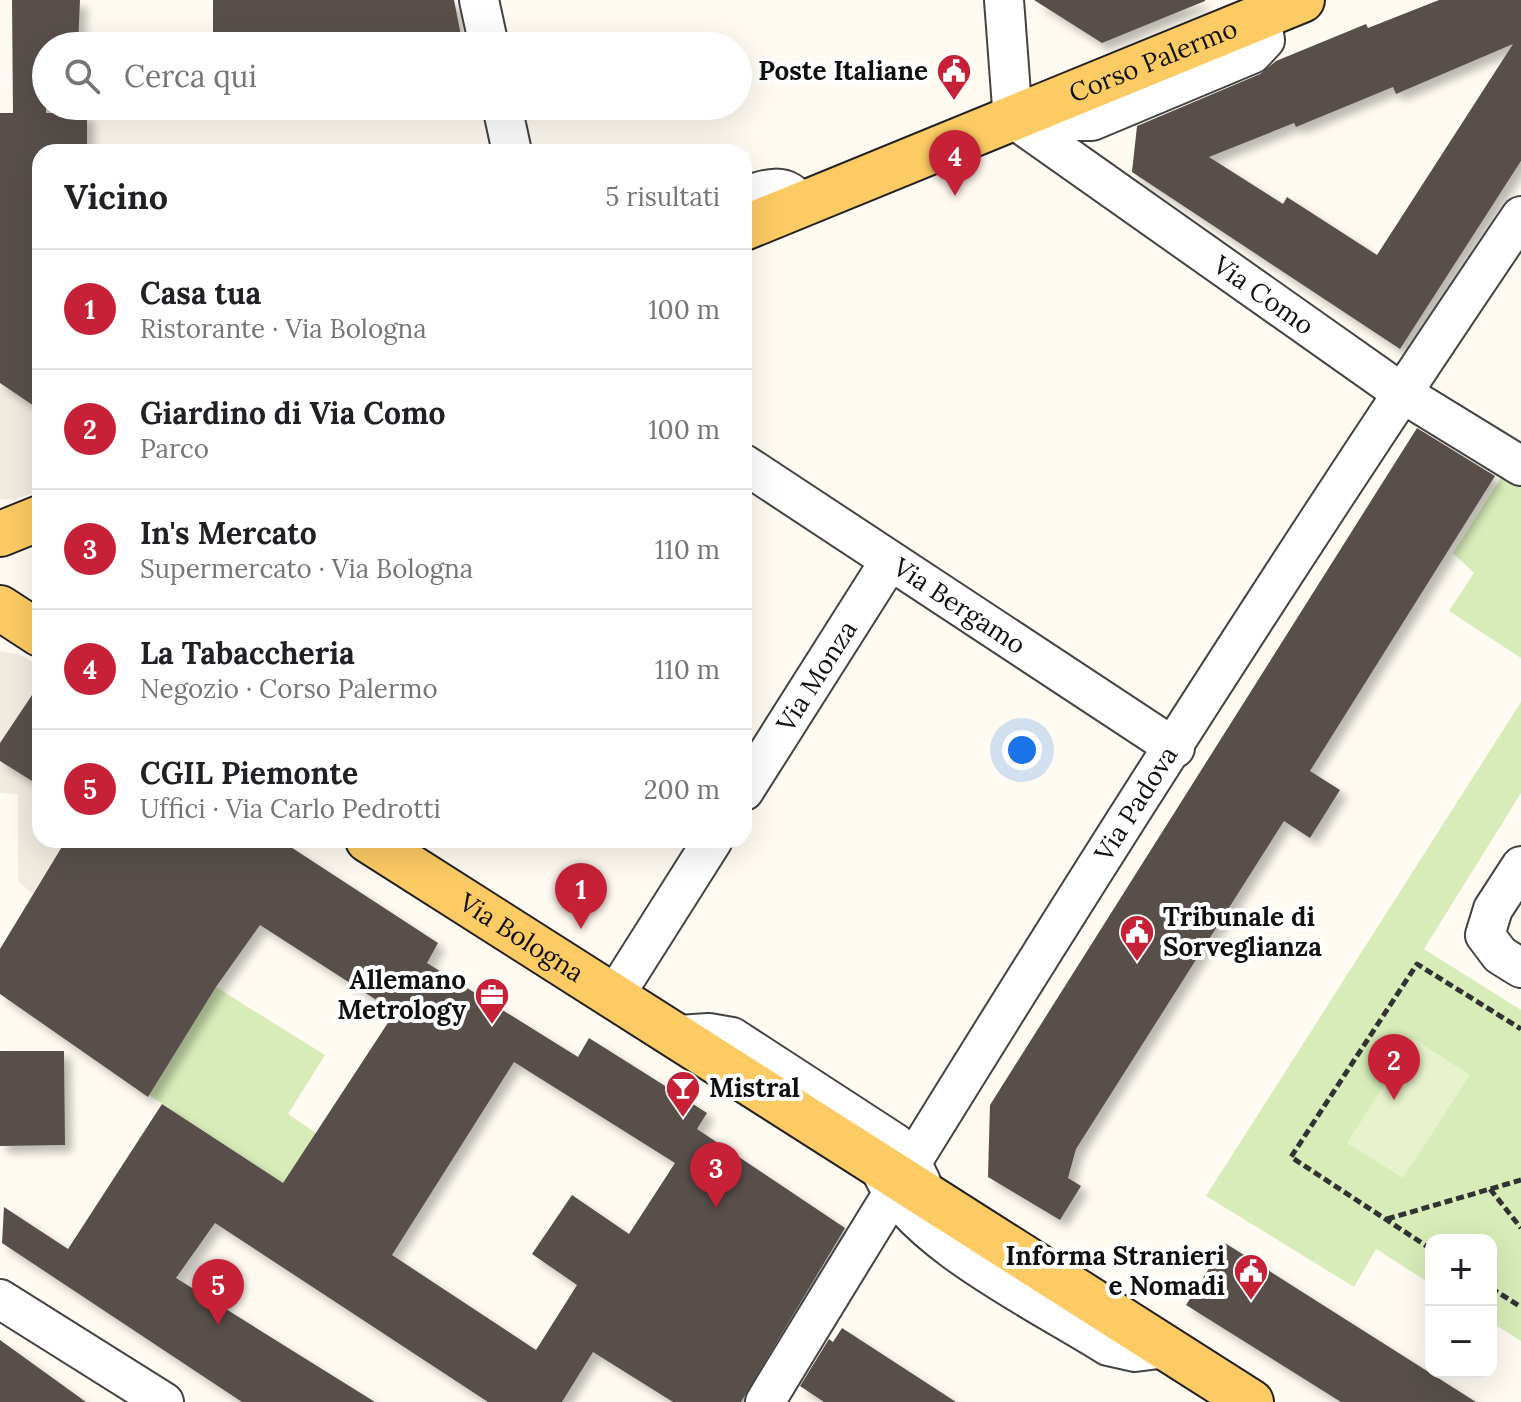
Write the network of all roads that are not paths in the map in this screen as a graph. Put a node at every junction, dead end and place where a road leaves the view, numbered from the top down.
1 (479, 0) edge
2 (1004, 0) edge
3 (1302, 0) edge
4 (486, 32) edge
5 (1030, 109) junction
6 (505, 120) edge
7 (510, 144) edge
8 (752, 194) edge
9 (800, 205) junction
10 (1521, 216) edge
11 (752, 225) edge
12 (1402, 393) junction
13 (1521, 466) edge
14 (752, 469) edge
15 (32, 521) edge
16 (0, 534) edge
17 (889, 562) junction
18 (0, 608) edge
19 (32, 629) edge
20 (1175, 748) junction
21 (752, 778) edge
22 (381, 848) edge
23 (708, 848) edge
24 (1521, 866) edge
25 (1521, 968) edge
26 (615, 995) junction
27 (906, 1170) junction
28 (0, 1299) edge
29 (164, 1402) edge
30 (765, 1402) edge
31 (1251, 1402) edge

1 - 4 street
2 - 5 street
3 - 5 main road, Corso Palermo
5 - 9 main road, Corso Palermo
5 - 12 street, Via Como
6 - 7 street
8 - 9 street
9 - 11 main road, Corso Palermo
10 - 12 street, Via Padova
12 - 13 street, Via Como
12 - 20 street, Via Padova
14 - 17 street, Via Bergamo
15 - 16 main road
17 - 20 street, Via Bergamo
17 - 21 street, Via Monza
18 - 19 main road
20 - 27 street, Via Padova
22 - 26 main road, Via Bologna
23 - 26 street
24 - 25 street
26 - 27 main road, Via Bologna
27 - 30 street, Via Padova
27 - 31 main road, Via Bologna
28 - 29 street

